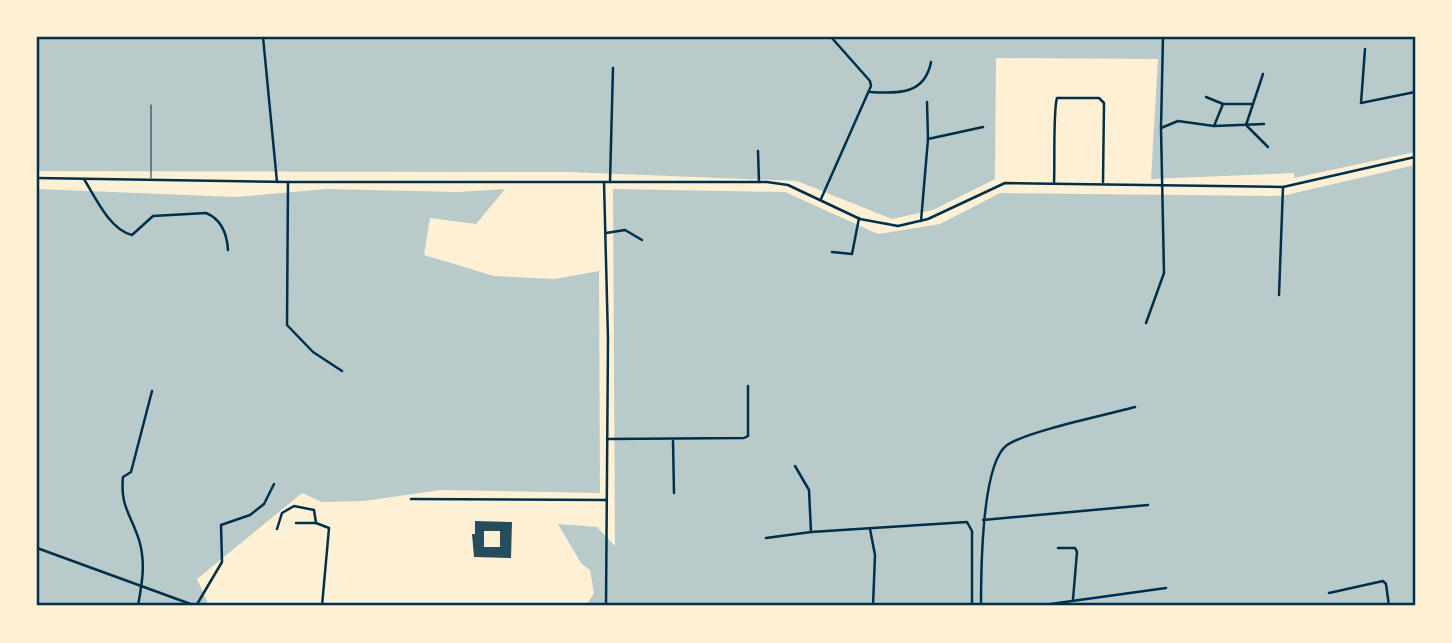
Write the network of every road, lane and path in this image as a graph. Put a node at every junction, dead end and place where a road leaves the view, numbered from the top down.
1 (263, 37) edge
2 (831, 37) edge
3 (1163, 37) edge
4 (1365, 49) dead end
5 (931, 62) dead end
6 (613, 68) dead end
7 (1263, 74) dead end
8 (870, 92) junction
9 (1415, 92) edge
10 (1206, 97) dead end
11 (927, 102) dead end
12 (1223, 104) junction
13 (1253, 104) junction
14 (151, 105) dead end
15 (1264, 124) dead end
16 (1246, 125) junction
17 (1214, 126) junction
18 (983, 127) dead end
19 (1161, 128) junction
20 (928, 139) junction
21 (1268, 147) dead end
22 (758, 151) dead end
23 (1415, 158) edge
24 (37, 178) edge
25 (84, 179) junction
26 (150, 180) junction
27 (278, 181) junction
28 (604, 181) junction
29 (288, 182) junction
30 (610, 182) junction
31 (759, 182) junction
32 (1054, 183) junction
33 (1102, 184) junction
34 (1161, 187) junction
35 (1283, 187) junction
36 (821, 199) junction
37 (859, 218) junction
38 (921, 221) junction
39 (606, 233) junction
40 (642, 240) dead end
41 (228, 250) dead end
42 (832, 252) dead end
43 (1279, 295) dead end
44 (1146, 323) dead end
45 (342, 371) dead end
46 (748, 386) dead end
47 (152, 391) dead end
48 (1135, 407) dead end
49 (607, 439) junction
50 (673, 441) junction
51 (795, 466) dead end
52 (274, 484) dead end
53 (674, 493) dead end
54 (411, 499) dead end
55 (606, 499) junction
56 (1148, 505) dead end
57 (983, 520) junction
58 (296, 523) dead end
59 (316, 523) junction
60 (277, 529) dead end
61 (870, 529) junction
62 (811, 531) junction
63 (766, 538) dead end
64 (37, 548) edge
65 (1058, 548) dead end
66 (141, 586) junction
67 (1166, 588) dead end
68 (1329, 593) dead end
69 (1073, 599) junction
70 (182, 601) junction
71 (138, 606) edge
72 (181, 606) edge
73 (196, 606) edge
74 (322, 606) edge
75 (606, 606) edge
76 (873, 606) edge
77 (972, 606) edge
78 (981, 606) edge
79 (1036, 606) edge
80 (1389, 606) edge

1 - 27 street
2 - 8 street
3 - 19 street
4 - 9 street
5 - 8 street
6 - 30 street
7 - 13 street
8 - 36 street
10 - 12 street
11 - 20 street
12 - 13 street
12 - 17 street
13 - 16 street
14 - 26 lane
15 - 16 street
16 - 17 street
16 - 21 street
17 - 19 street
18 - 20 street
19 - 34 street
20 - 38 street
22 - 31 street
23 - 35 street
24 - 25 street
25 - 26 street
25 - 41 street
26 - 27 street
27 - 29 street
28 - 29 street
28 - 30 street
28 - 39 street
29 - 45 street
30 - 31 street
31 - 36 street
32 - 33 street
32 - 33 street
32 - 38 street
33 - 34 street
34 - 35 street
34 - 44 street
35 - 43 street
36 - 37 street
37 - 38 street
37 - 42 street
39 - 40 street
39 - 49 street
46 - 50 street
47 - 66 street
48 - 57 street
49 - 50 street
49 - 55 street
50 - 53 street
51 - 62 street
52 - 73 street
54 - 55 street
55 - 75 street
56 - 57 street
57 - 78 street
58 - 59 street
59 - 60 street
59 - 74 street
61 - 62 street
61 - 76 street
61 - 77 street
62 - 63 street
64 - 66 street
65 - 69 street
66 - 70 street
66 - 71 street
67 - 69 street
68 - 80 street
69 - 79 street
70 - 72 street
70 - 73 street

